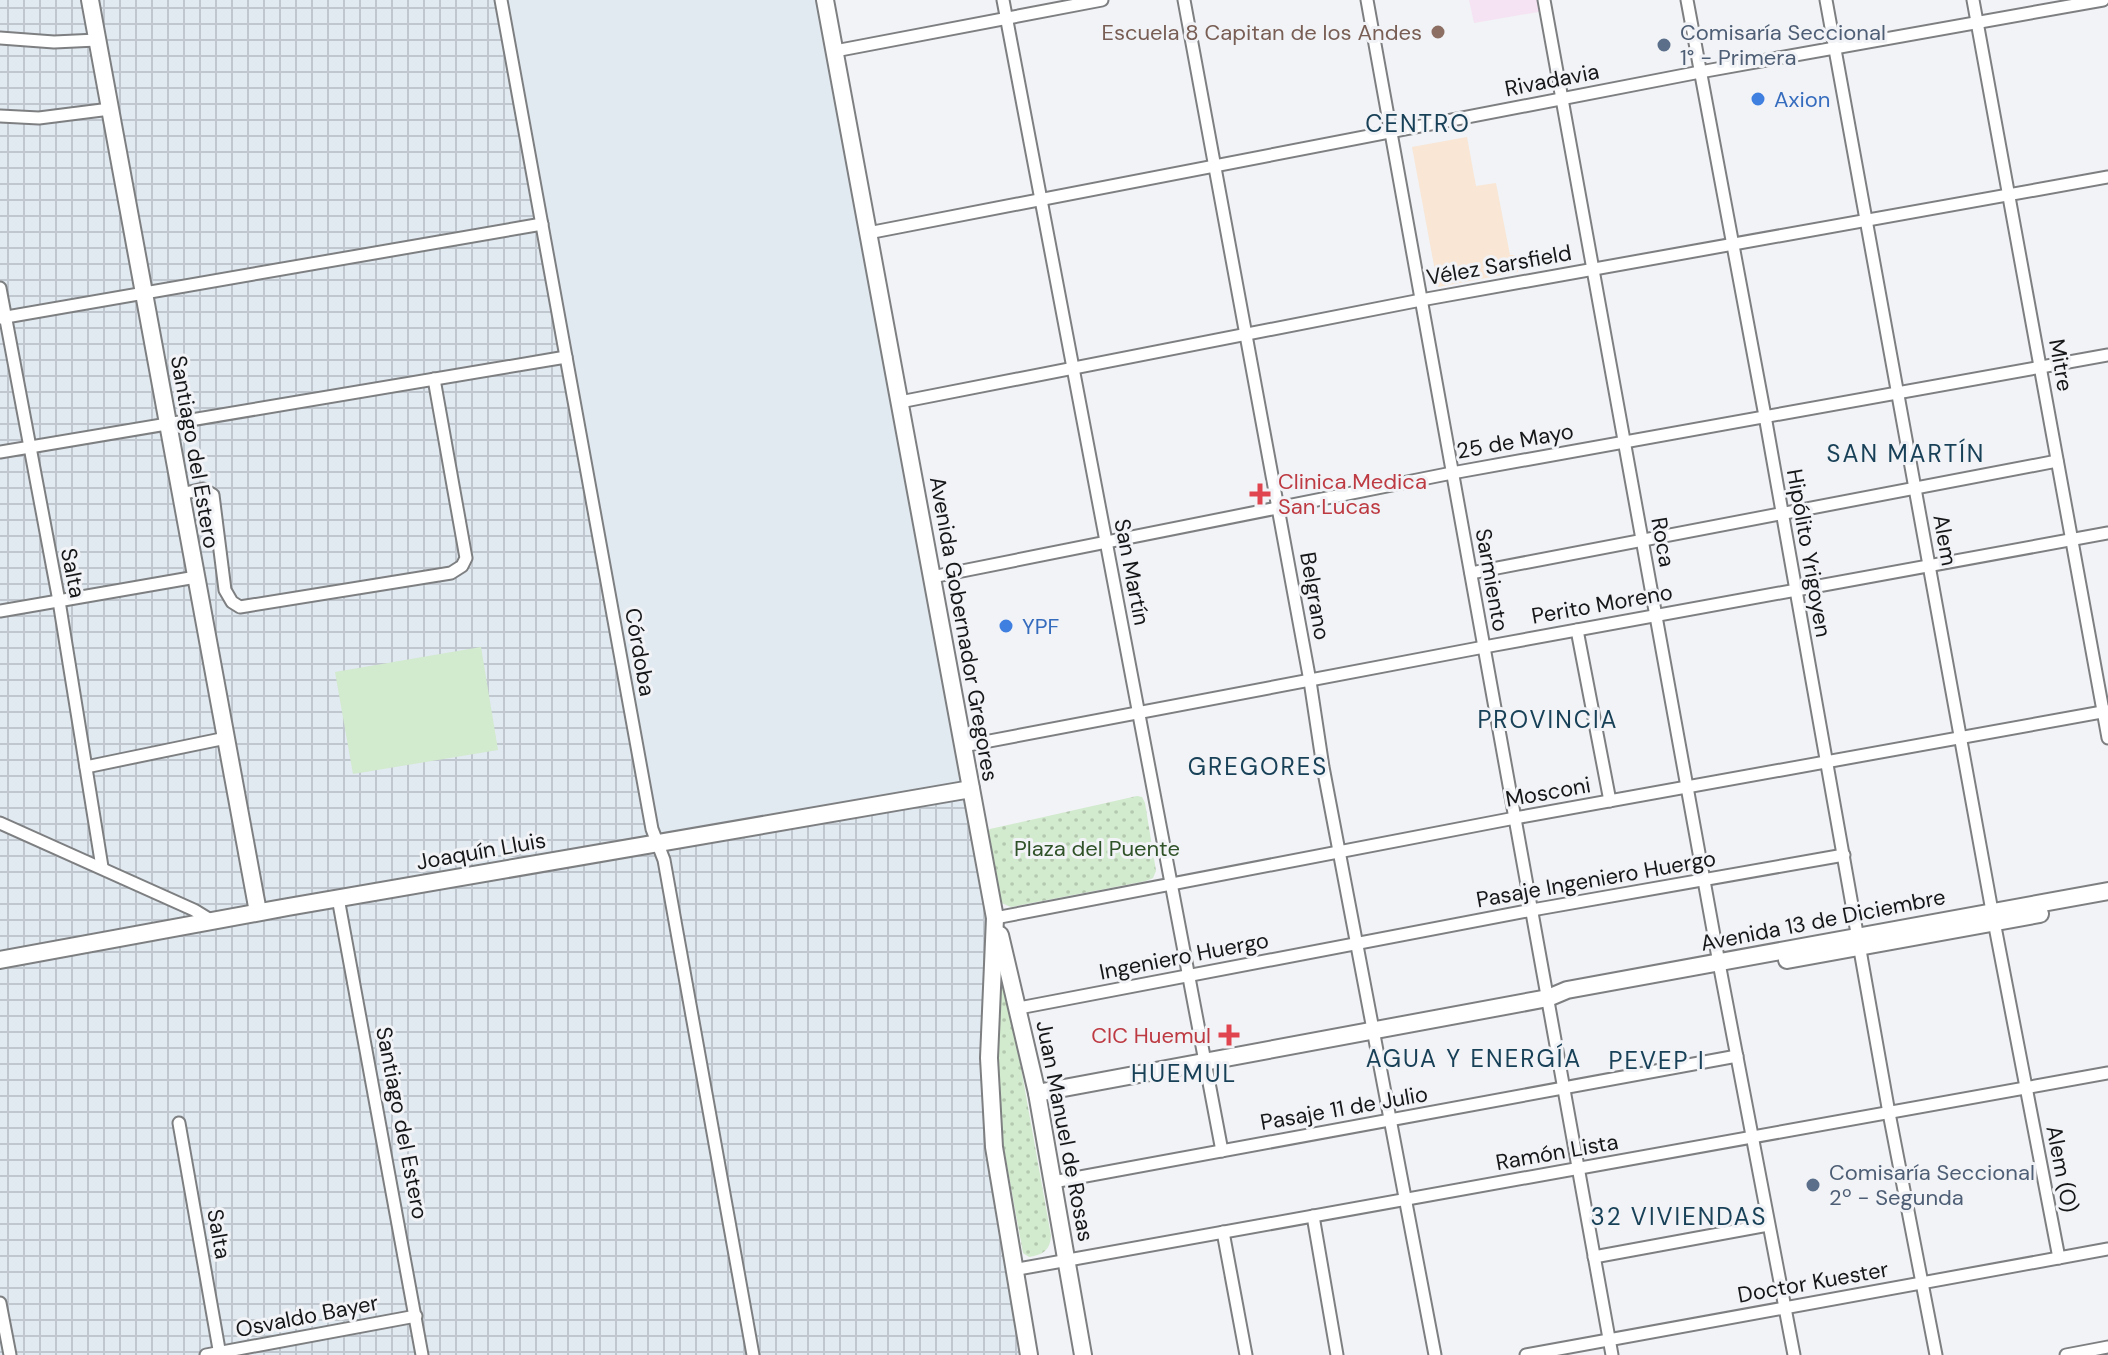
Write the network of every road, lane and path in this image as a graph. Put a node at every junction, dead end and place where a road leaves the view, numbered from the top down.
1 (90, 0) edge
2 (501, 0) edge
3 (825, 0) edge
4 (1003, 0) edge
5 (1102, 0) edge
6 (1184, 0) edge
7 (1367, 0) edge
8 (1544, 0) edge
9 (1687, 0) edge
10 (1826, 0) edge
11 (1973, 0) edge
12 (2103, 0) edge
13 (1007, 18) junction
14 (1978, 22) junction
15 (0, 38) edge
16 (97, 40) junction
17 (1834, 48) junction
18 (835, 51) junction
19 (1700, 72) junction
20 (1562, 99) junction
21 (110, 109) junction
22 (0, 116) edge
23 (1391, 132) junction
24 (1215, 166) junction
25 (2108, 177) edge
26 (2010, 194) junction
27 (1041, 200) junction
28 (1868, 220) junction
29 (542, 224) junction
30 (868, 233) junction
31 (1733, 243) junction
32 (1594, 268) junction
33 (0, 288) edge
34 (143, 292) junction
35 (1421, 300) junction
36 (3, 318) edge
37 (1246, 335) junction
38 (2108, 355) edge
39 (566, 357) junction
40 (2041, 366) junction
41 (1073, 369) junction
42 (434, 379) junction
43 (1899, 392) junction
44 (900, 402) junction
45 (1765, 416) junction
46 (167, 422) junction
47 (1626, 441) junction
48 (29, 447) junction
49 (0, 452) edge
50 (2057, 461) junction
51 (1452, 473) junction
52 (1916, 489) junction
53 (181, 494) junction
54 (1278, 508) junction
55 (1780, 513) junction
56 (2108, 533) edge
57 (1642, 540) junction
58 (2072, 540) junction
59 (1106, 543) junction
60 (1929, 566) junction
61 (1471, 573) junction
62 (196, 577) junction
63 (932, 577) junction
64 (1795, 589) junction
65 (59, 601) junction
66 (0, 611) edge
67 (1656, 615) junction
68 (1577, 630) junction
69 (1484, 647) junction
70 (1310, 681) junction
71 (2106, 712) edge
72 (1138, 713) junction
73 (1961, 737) junction
74 (226, 738) junction
75 (2108, 738) edge
76 (963, 746) junction
77 (1827, 761) junction
78 (86, 767) junction
79 (1688, 786) junction
80 (971, 789) junction
81 (1610, 801) junction
82 (1515, 818) junction
83 (0, 823) edge
84 (658, 843) junction
85 (1339, 851) junction
86 (1844, 855) junction
87 (102, 867) junction
88 (1705, 879) junction
89 (1171, 883) junction
90 (2108, 891) edge
91 (338, 898) junction
92 (2108, 902) edge
93 (1532, 910) junction
94 (258, 912) junction
95 (1993, 916) junction
96 (995, 918) junction
97 (212, 921) junction
98 (1858, 941) junction
99 (1357, 944) junction
100 (0, 960) edge
101 (1720, 968) junction
102 (1188, 974) junction
103 (1548, 998) junction
104 (1019, 1008) junction
105 (1373, 1029) junction
106 (1737, 1056) junction
107 (1204, 1062) junction
108 (2108, 1073) edge
109 (1565, 1088) junction
110 (2026, 1088) junction
111 (1037, 1093) junction
112 (1889, 1113) junction
113 (1391, 1119) junction
114 (179, 1123) dead end
115 (1752, 1137) junction
116 (1222, 1151) junction
117 (1578, 1168) junction
118 (1053, 1182) junction
119 (1406, 1200) junction
120 (1313, 1216) junction
121 (1768, 1225) junction
122 (1223, 1232) junction
123 (2108, 1249) edge
124 (1594, 1257) junction
125 (2059, 1258) junction
126 (1067, 1261) junction
127 (1013, 1270) junction
128 (1922, 1282) junction
129 (0, 1303) edge
130 (1784, 1307) junction
131 (416, 1316) junction
132 (1609, 1338) junction
133 (2108, 1347) edge
134 (220, 1354) edge
135 (10, 1355) edge
136 (206, 1355) edge
137 (422, 1355) edge
138 (753, 1355) edge
139 (1029, 1355) edge
140 (1083, 1355) edge
141 (1246, 1355) edge
142 (1337, 1355) edge
143 (1435, 1355) edge
144 (1526, 1355) edge
145 (1612, 1355) edge
146 (1794, 1355) edge
147 (1936, 1355) edge
148 (2066, 1355) edge

1 - 16 street, Santiago del Estero
2 - 29 street, Córdoba
3 - 18 street, Avenida Gobernador Gregores
4 - 13 street, San Martín
5 - 13 street
6 - 24 street, Belgrano
7 - 23 street, Sarmiento
8 - 20 street, Roca
9 - 19 street, Hipólito Yrigoyen
10 - 17 street, Alem
11 - 14 street, Mitre
12 - 14 street, Rivadavia
13 - 18 street
13 - 27 street, San Martín
14 - 17 street, Rivadavia
14 - 26 street, Mitre
15 - 16 street
16 - 21 street, Santiago del Estero
17 - 19 street, Rivadavia
17 - 28 street, Alem
18 - 30 street, Avenida Gobernador Gregores
19 - 20 street, Rivadavia
19 - 31 street, Hipólito Yrigoyen
20 - 23 street, Rivadavia
20 - 32 street, Roca
21 - 22 street
21 - 34 street, Santiago del Estero
23 - 24 street, Rivadavia
23 - 35 street, Sarmiento
24 - 27 street, Rivadavia
24 - 37 street, Belgrano
25 - 26 street, Vélez Sarsfield
26 - 28 street, Vélez Sarsfield
26 - 40 street, Mitre
27 - 30 street, Rivadavia
27 - 41 street, San Martín
28 - 31 street, Vélez Sarsfield
28 - 43 street, Alem
29 - 34 street
29 - 39 street, Córdoba
30 - 44 street, Avenida Gobernador Gregores
31 - 32 street, Vélez Sarsfield
31 - 45 street, Hipólito Yrigoyen
32 - 35 street, Vélez Sarsfield
32 - 47 street, Roca
33 - 36 street, Salta
34 - 36 street
34 - 46 street, Santiago del Estero
35 - 37 street, Vélez Sarsfield
35 - 51 street, Sarmiento
36 - 48 street, Salta
37 - 41 street, Vélez Sarsfield
37 - 54 street, Belgrano
38 - 40 street, 25 de Mayo
39 - 42 street
39 - 84 street, Córdoba
40 - 43 street, 25 de Mayo
40 - 50 street, Mitre
41 - 44 street, Vélez Sarsfield
41 - 59 street, San Martín
42 - 46 street
42 - 53 street
43 - 45 street, 25 de Mayo
43 - 52 street, Alem
44 - 63 street, Avenida Gobernador Gregores
45 - 47 street, 25 de Mayo
45 - 55 street, Hipólito Yrigoyen
46 - 48 street
46 - 53 street, Santiago del Estero
47 - 51 street, 25 de Mayo
47 - 57 street, Roca
48 - 49 street
48 - 65 street, Salta
50 - 52 street
50 - 58 street, Mitre
51 - 54 street, 25 de Mayo
51 - 61 street, Sarmiento
52 - 55 street
52 - 60 street, Alem
53 - 62 street, Santiago del Estero
54 - 59 street, 25 de Mayo
54 - 70 street, Belgrano
55 - 57 street
55 - 64 street, Hipólito Yrigoyen
56 - 58 street, Perito Moreno
57 - 61 street
57 - 67 street, Roca
58 - 60 street, Perito Moreno
58 - 71 street, Mitre
59 - 63 street, 25 de Mayo
59 - 72 street, San Martín
60 - 64 street, Perito Moreno
60 - 73 street, Alem
61 - 69 street, Sarmiento
62 - 65 street
62 - 74 street, Santiago del Estero
63 - 76 street, Avenida Gobernador Gregores
64 - 67 street, Perito Moreno
64 - 77 street, Hipólito Yrigoyen
65 - 66 street
65 - 78 street, Salta
67 - 68 street, Perito Moreno
67 - 79 street, Roca
68 - 69 street, Perito Moreno
68 - 81 street
69 - 70 street, Perito Moreno
69 - 82 street, Sarmiento
70 - 72 street, Perito Moreno
70 - 85 street, Belgrano
71 - 73 street, Mosconi
71 - 75 street, Mitre
72 - 76 street, Perito Moreno
72 - 89 street, San Martín
73 - 77 street, Mosconi
73 - 95 street, Alem
74 - 78 street
74 - 94 street, Santiago del Estero
76 - 80 street, Avenida Gobernador Gregores
77 - 79 street, Mosconi
77 - 86 street, Hipólito Yrigoyen
78 - 87 street, Salta
79 - 81 street, Mosconi
79 - 88 street, Roca
80 - 84 street, Joaquín Lluis
80 - 96 street, Avenida Gobernador Gregores
81 - 82 street, Mosconi
82 - 85 street, Mosconi
82 - 93 street, Sarmiento
83 - 87 street
84 - 91 street, Joaquín Lluis
84 - 138 street, Córdoba
85 - 89 street, Mosconi
85 - 99 street, Belgrano
86 - 88 street, Pasaje Ingeniero Huergo
86 - 98 street, Hipólito Yrigoyen
87 - 97 street
88 - 93 street, Pasaje Ingeniero Huergo
88 - 101 street, Roca
89 - 96 street, Mosconi
89 - 102 street, San Martín
90 - 95 street, Avenida 13 de Diciembre
91 - 94 street, Joaquín Lluis
91 - 131 street, Santiago del Estero
92 - 95 street, Avenida 13 de Diciembre
93 - 99 street, Pasaje Ingeniero Huergo
93 - 103 street, Sarmiento
94 - 97 street, Joaquín Lluis
95 - 98 street, Avenida 13 de Diciembre
95 - 110 street, Alem
96 - 104 street, Juan Manuel de Rosas
96 - 127 street, Avenida Gobernador Gregores
97 - 100 street, Joaquín Lluis
98 - 101 street, Avenida 13 de Diciembre
98 - 112 street, Hipólito Yrigoyen
99 - 102 street, Ingeniero Huergo
99 - 105 street, Belgrano
101 - 103 street, Avenida 13 de Diciembre
101 - 106 street, Roca
102 - 104 street, Ingeniero Huergo
102 - 107 street, San Martín
103 - 105 street, Avenida 13 de Diciembre
103 - 109 street, Sarmiento
104 - 111 street, Juan Manuel de Rosas
105 - 107 street, Avenida 13 de Diciembre
105 - 113 street, Belgrano
106 - 109 street, Pasaje 11 de Julio
106 - 115 street, Roca
107 - 111 street, Avenida 13 de Diciembre
107 - 116 street, San Martín
108 - 110 street, Ramón Lista
109 - 113 street, Pasaje 11 de Julio
109 - 117 street, Sarmiento
110 - 112 street, Ramón Lista
110 - 125 street, Alem (O)
111 - 118 street, Juan Manuel de Rosas
112 - 115 street, Ramón Lista
112 - 128 street, Hipólito Yrigoyen
113 - 116 street, Pasaje 11 de Julio
113 - 119 street, Belgrano
114 - 134 street, Salta
115 - 117 street, Ramón Lista
115 - 121 street, Roca
116 - 118 street, Pasaje 11 de Julio
117 - 119 street, Ramón Lista
117 - 124 street, Sarmiento
118 - 126 street, Juan Manuel de Rosas
119 - 120 street, Ramón Lista
119 - 143 street, Belgrano
120 - 122 street, Ramón Lista
120 - 142 street
121 - 124 street
121 - 130 street, Roca
122 - 126 street, Ramón Lista
122 - 141 street
123 - 125 street, Doctor Kuester
124 - 132 street, Sarmiento
125 - 128 street, Doctor Kuester
126 - 127 street, Ramón Lista
126 - 140 street, Juan Manuel de Rosas
127 - 139 street, Avenida Gobernador Gregores
128 - 130 street, Doctor Kuester
128 - 147 street, Hipólito Yrigoyen
129 - 135 street
130 - 132 street, Doctor Kuester
130 - 146 street, Roca
131 - 134 street, Osvaldo Bayer
131 - 137 street, Santiago del Estero
132 - 144 street, Doctor Kuester
132 - 145 street, Sarmiento
133 - 148 street
134 - 136 street, Osvaldo Bayer

